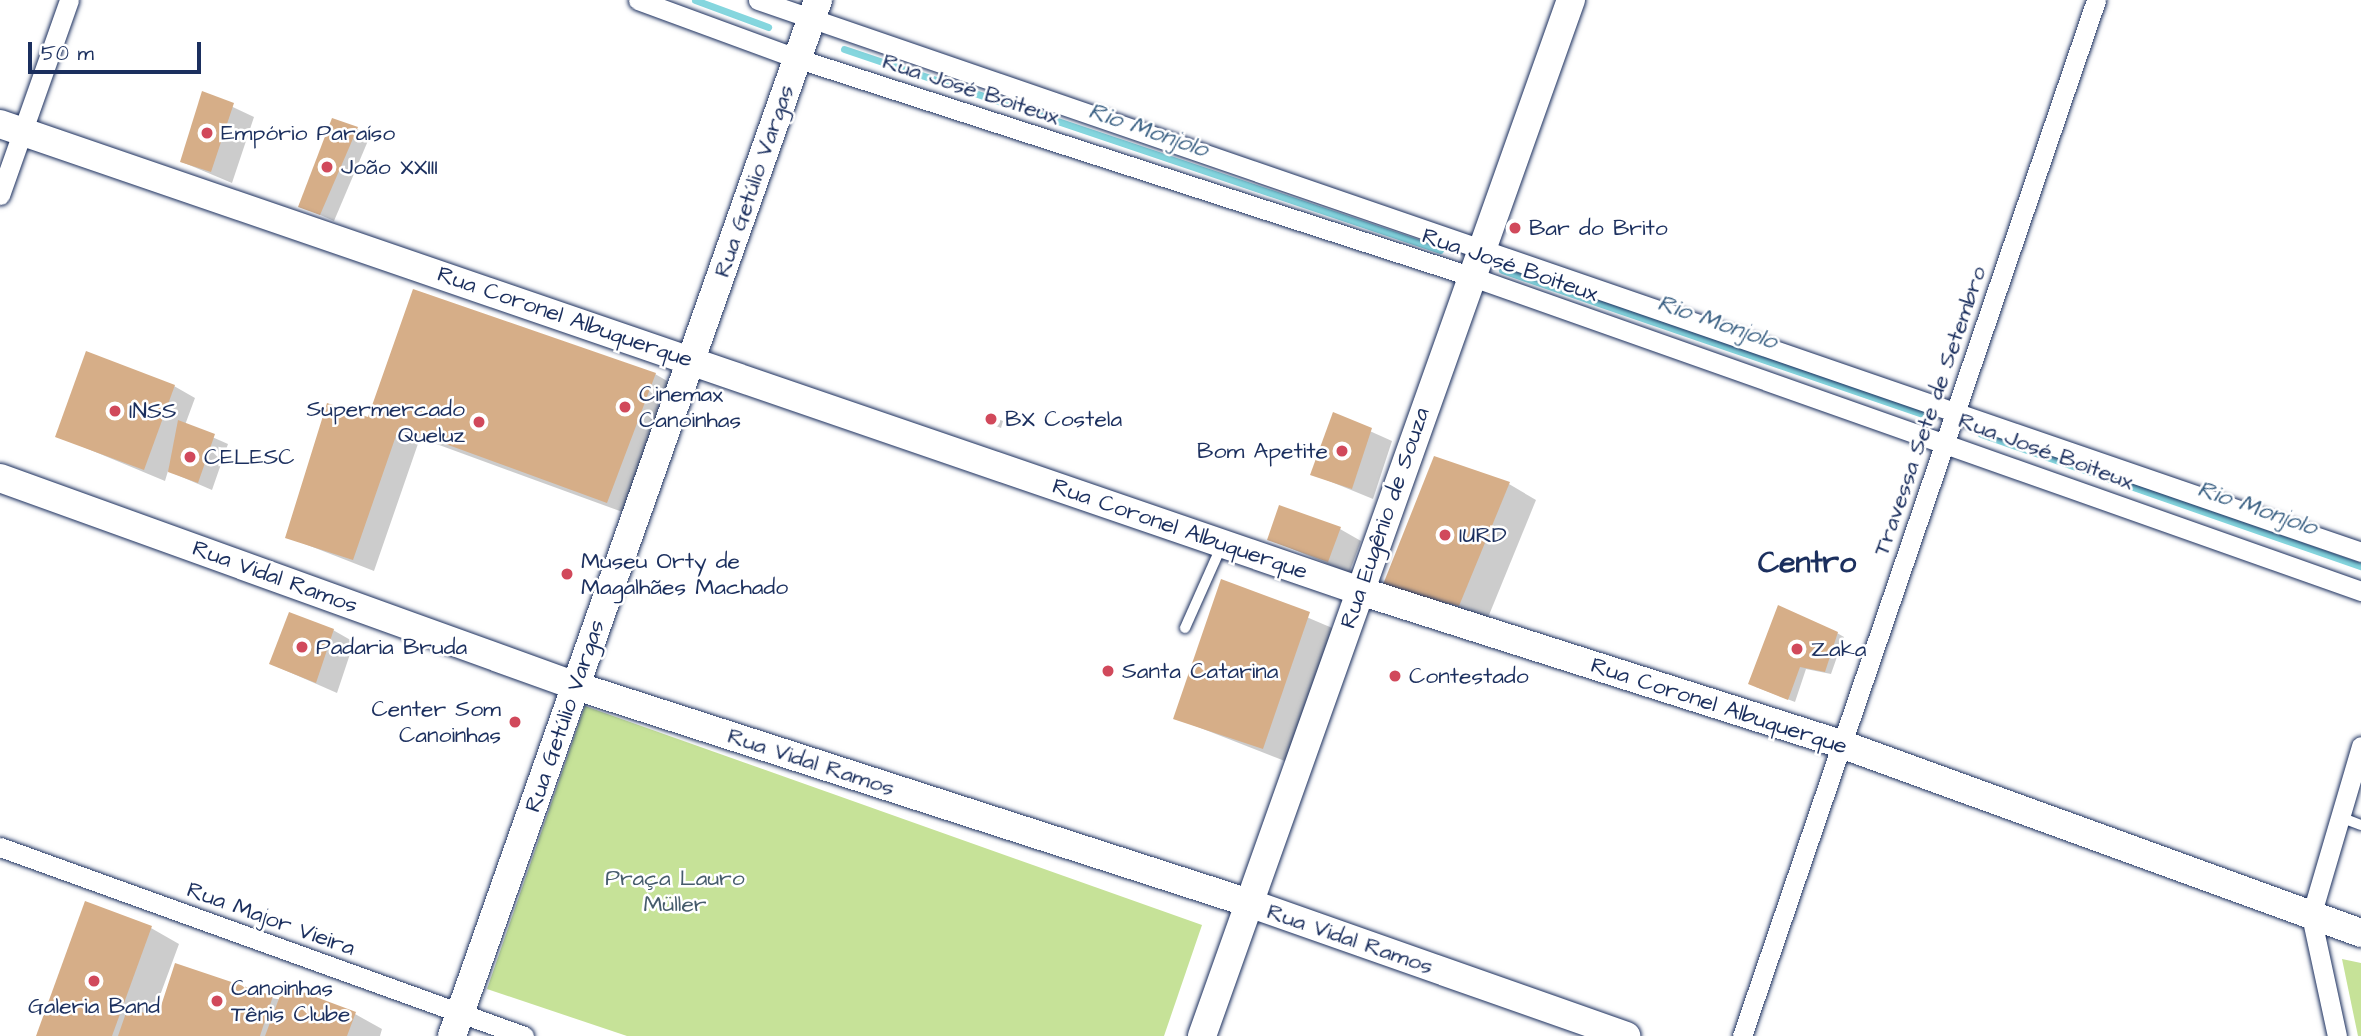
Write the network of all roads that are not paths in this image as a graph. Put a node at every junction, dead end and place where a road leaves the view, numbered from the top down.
1 (69, 0) edge
2 (638, 0) edge
3 (758, 0) edge
4 (1571, 0) edge
5 (2096, 0) edge
6 (815, 9) edge
7 (796, 58) junction
8 (11, 128) edge
9 (0, 195) edge
10 (1481, 245) junction
11 (1471, 276) junction
12 (691, 361) junction
13 (1957, 409) junction
14 (1946, 440) junction
15 (0, 478) edge
16 (1223, 544) junction
17 (2361, 552) edge
18 (1360, 591) junction
19 (2361, 592) edge
20 (1185, 628) dead end
21 (576, 685) junction
22 (1841, 744) junction
23 (2361, 746) edge
24 (2340, 817) junction
25 (2361, 825) edge
26 (0, 847) edge
27 (1249, 903) junction
28 (2311, 916) junction
29 (2361, 933) edge
30 (456, 1024) edge
31 (524, 1036) edge
32 (1202, 1036) edge
33 (1626, 1036) edge
34 (1742, 1036) edge
35 (2337, 1036) edge

1 - 8 street
2 - 7 street, Rua José Boiteux
3 - 6 street, Rua José Boiteux
4 - 10 main road, Rua Eugênio de Souza
5 - 13 street, Travessa Sete de Setembro
6 - 7 main road, Rua Getúlio Vargas
6 - 10 street, Rua José Boiteux
7 - 11 street, Rua José Boiteux
7 - 12 main road, Rua Getúlio Vargas
8 - 9 street
8 - 12 main road, Rua Coronel Albuquerque
10 - 11 main road, Rua Eugênio de Souza
10 - 13 street, Rua José Boiteux
11 - 14 street, Rua José Boiteux
11 - 18 main road, Rua Eugênio de Souza
12 - 16 main road, Rua Coronel Albuquerque
12 - 21 main road, Rua Getúlio Vargas
13 - 14 street, Travessa Sete de Setembro
13 - 17 street, Rua José Boiteux
14 - 19 street, Rua José Boiteux
14 - 22 street, Travessa Sete de Setembro
15 - 21 main road, Rua Vidal Ramos
16 - 18 main road, Rua Coronel Albuquerque
16 - 20 lane
18 - 22 main road, Rua Coronel Albuquerque
18 - 27 main road, Rua Eugênio de Souza
21 - 27 main road, Rua Vidal Ramos
21 - 30 main road, Rua Getúlio Vargas
22 - 28 main road, Rua Coronel Albuquerque
22 - 34 street, Travessa Sete de Setembro
23 - 24 street
24 - 25 lane
24 - 28 street
26 - 30 street, Rua Major Vieira
27 - 32 main road, Rua Eugênio de Souza
27 - 33 main road, Rua Vidal Ramos
28 - 29 main road, Rua Coronel Albuquerque
28 - 35 street
30 - 31 street, Rua Major Vieira

